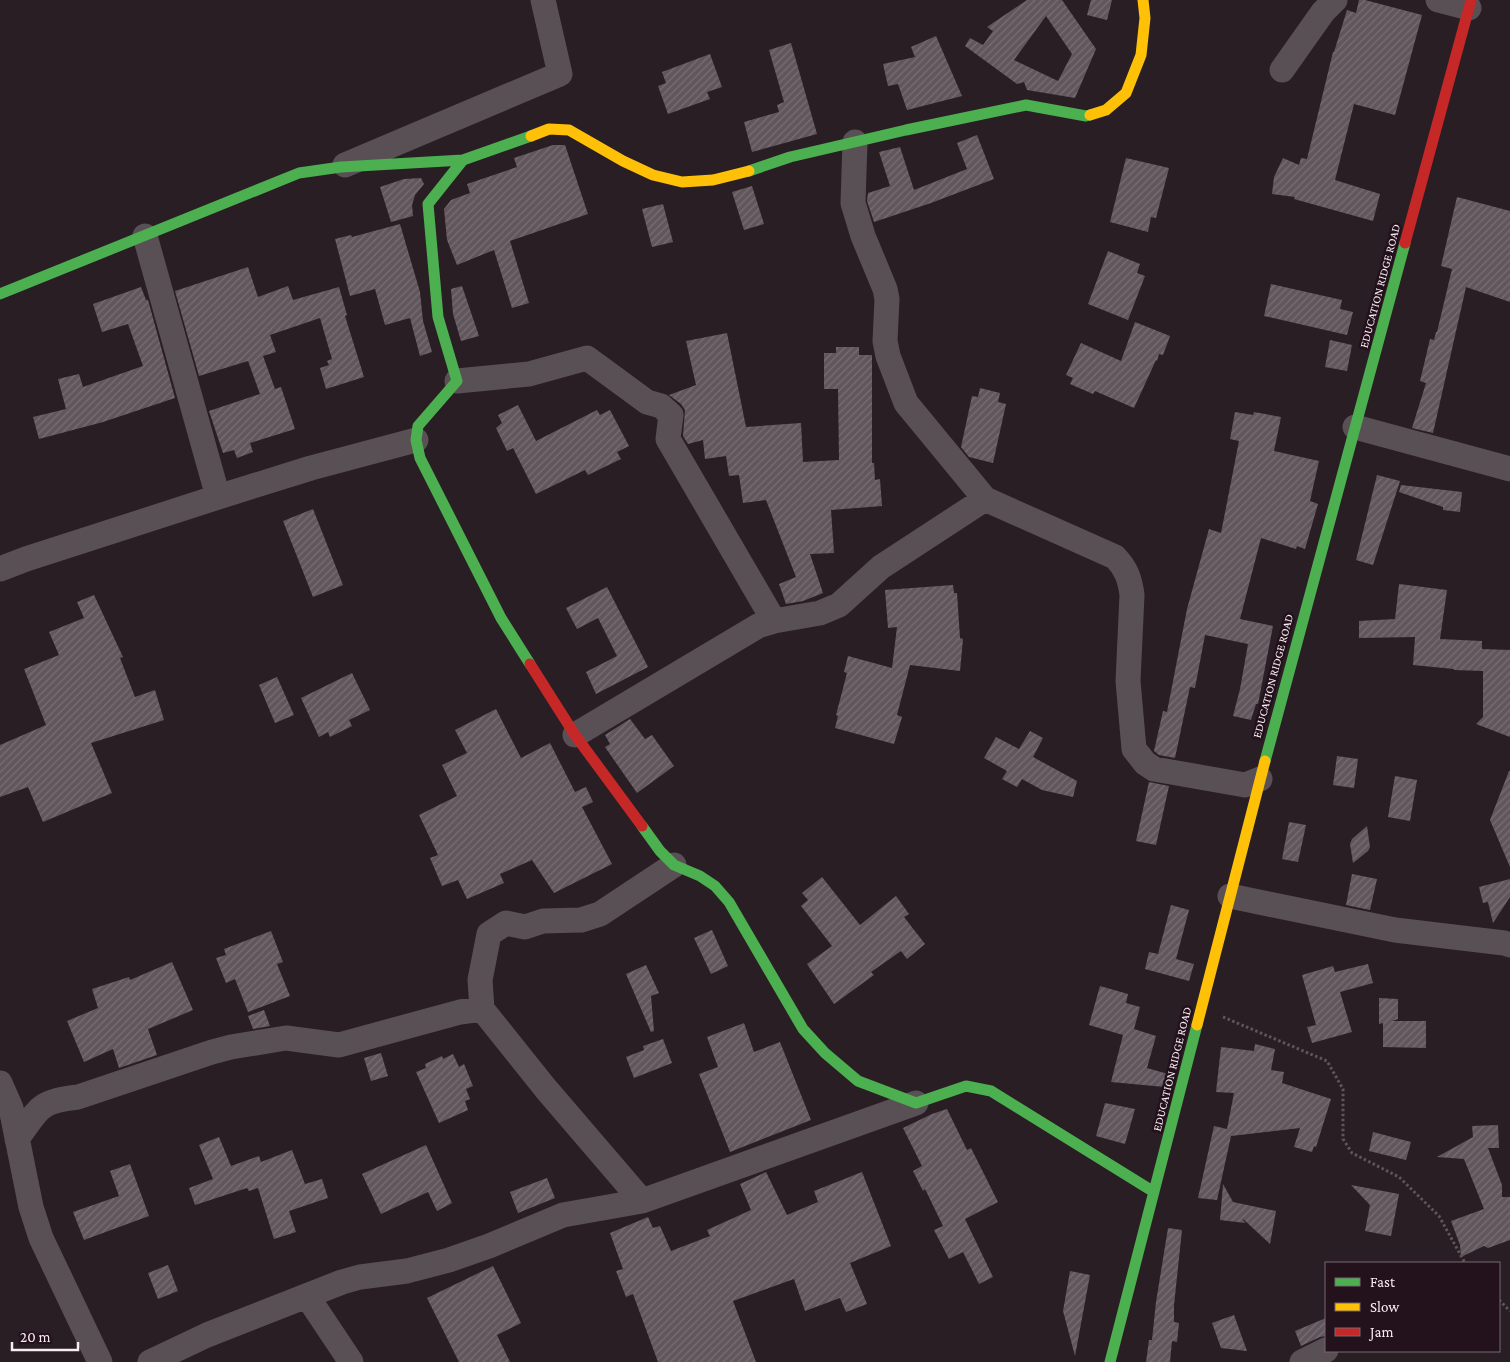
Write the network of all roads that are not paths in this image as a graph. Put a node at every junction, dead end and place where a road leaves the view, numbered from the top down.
1 (543, 0) edge
2 (1143, 0) edge
3 (1335, 0) edge
4 (1438, 0) edge
5 (1470, 4) edge
6 (1282, 70) dead end
7 (855, 142) junction
8 (463, 160) junction
9 (341, 167) junction
10 (145, 236) junction
11 (0, 294) edge
12 (457, 381) junction
13 (1355, 427) junction
14 (416, 440) junction
15 (1510, 469) edge
16 (218, 496) junction
17 (985, 499) junction
18 (0, 569) edge
19 (774, 621) junction
20 (576, 735) junction
21 (1260, 780) junction
22 (674, 865) junction
23 (1230, 896) junction
24 (1510, 945) edge
25 (482, 1009) junction
26 (0, 1082) edge
27 (916, 1103) junction
28 (17, 1139) junction
29 (1154, 1192) junction
30 (642, 1201) junction
31 (307, 1296) junction
32 (1325, 1350) edge
33 (100, 1362) edge
34 (150, 1362) edge
35 (351, 1362) edge
36 (1110, 1362) edge
37 (1302, 1362) edge

1 - 9 street
2 - 7 street
3 - 6 street
4 - 5 street
5 - 13 street, EDUCATION RIDGE ROAD
7 - 8 street
7 - 17 street
8 - 9 street
8 - 12 street
9 - 10 street
10 - 11 street
10 - 16 street
12 - 14 street
12 - 19 street
13 - 15 street
13 - 21 street, EDUCATION RIDGE ROAD
14 - 16 street
14 - 20 street
16 - 18 street
17 - 19 street
17 - 21 street
19 - 20 street
20 - 22 street
21 - 23 street, EDUCATION RIDGE ROAD
22 - 25 street
22 - 27 street
23 - 24 street
23 - 29 street, EDUCATION RIDGE ROAD
25 - 28 street
25 - 30 street
26 - 28 street
27 - 29 street
27 - 30 street
28 - 33 street
29 - 36 street, EDUCATION RIDGE ROAD
30 - 31 street
31 - 34 street
31 - 35 street
32 - 37 street

